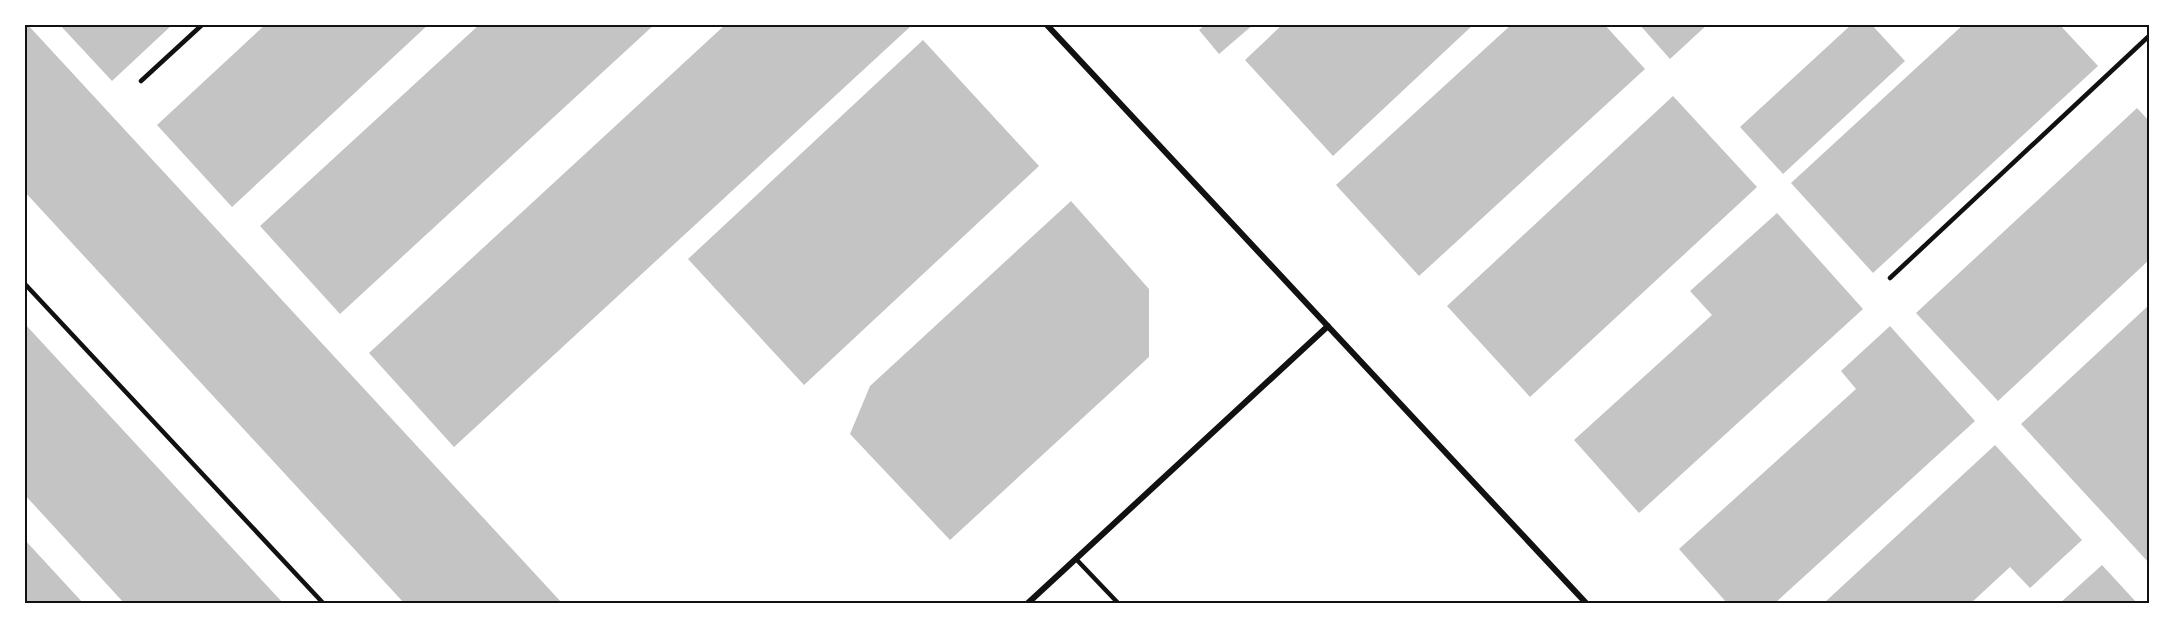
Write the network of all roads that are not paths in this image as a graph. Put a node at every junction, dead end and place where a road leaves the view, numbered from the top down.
1 (203, 24) edge
2 (1046, 24) edge
3 (2149, 36) edge
4 (141, 81) dead end
5 (1890, 278) dead end
6 (24, 283) edge
7 (1328, 326) junction
8 (1076, 558) junction
9 (323, 603) edge
10 (1028, 603) edge
11 (1118, 603) edge
12 (1586, 603) edge

1 - 4 lane
2 - 7 street
3 - 5 lane
6 - 9 lane
7 - 8 street
7 - 12 street
8 - 10 street
8 - 11 lane

